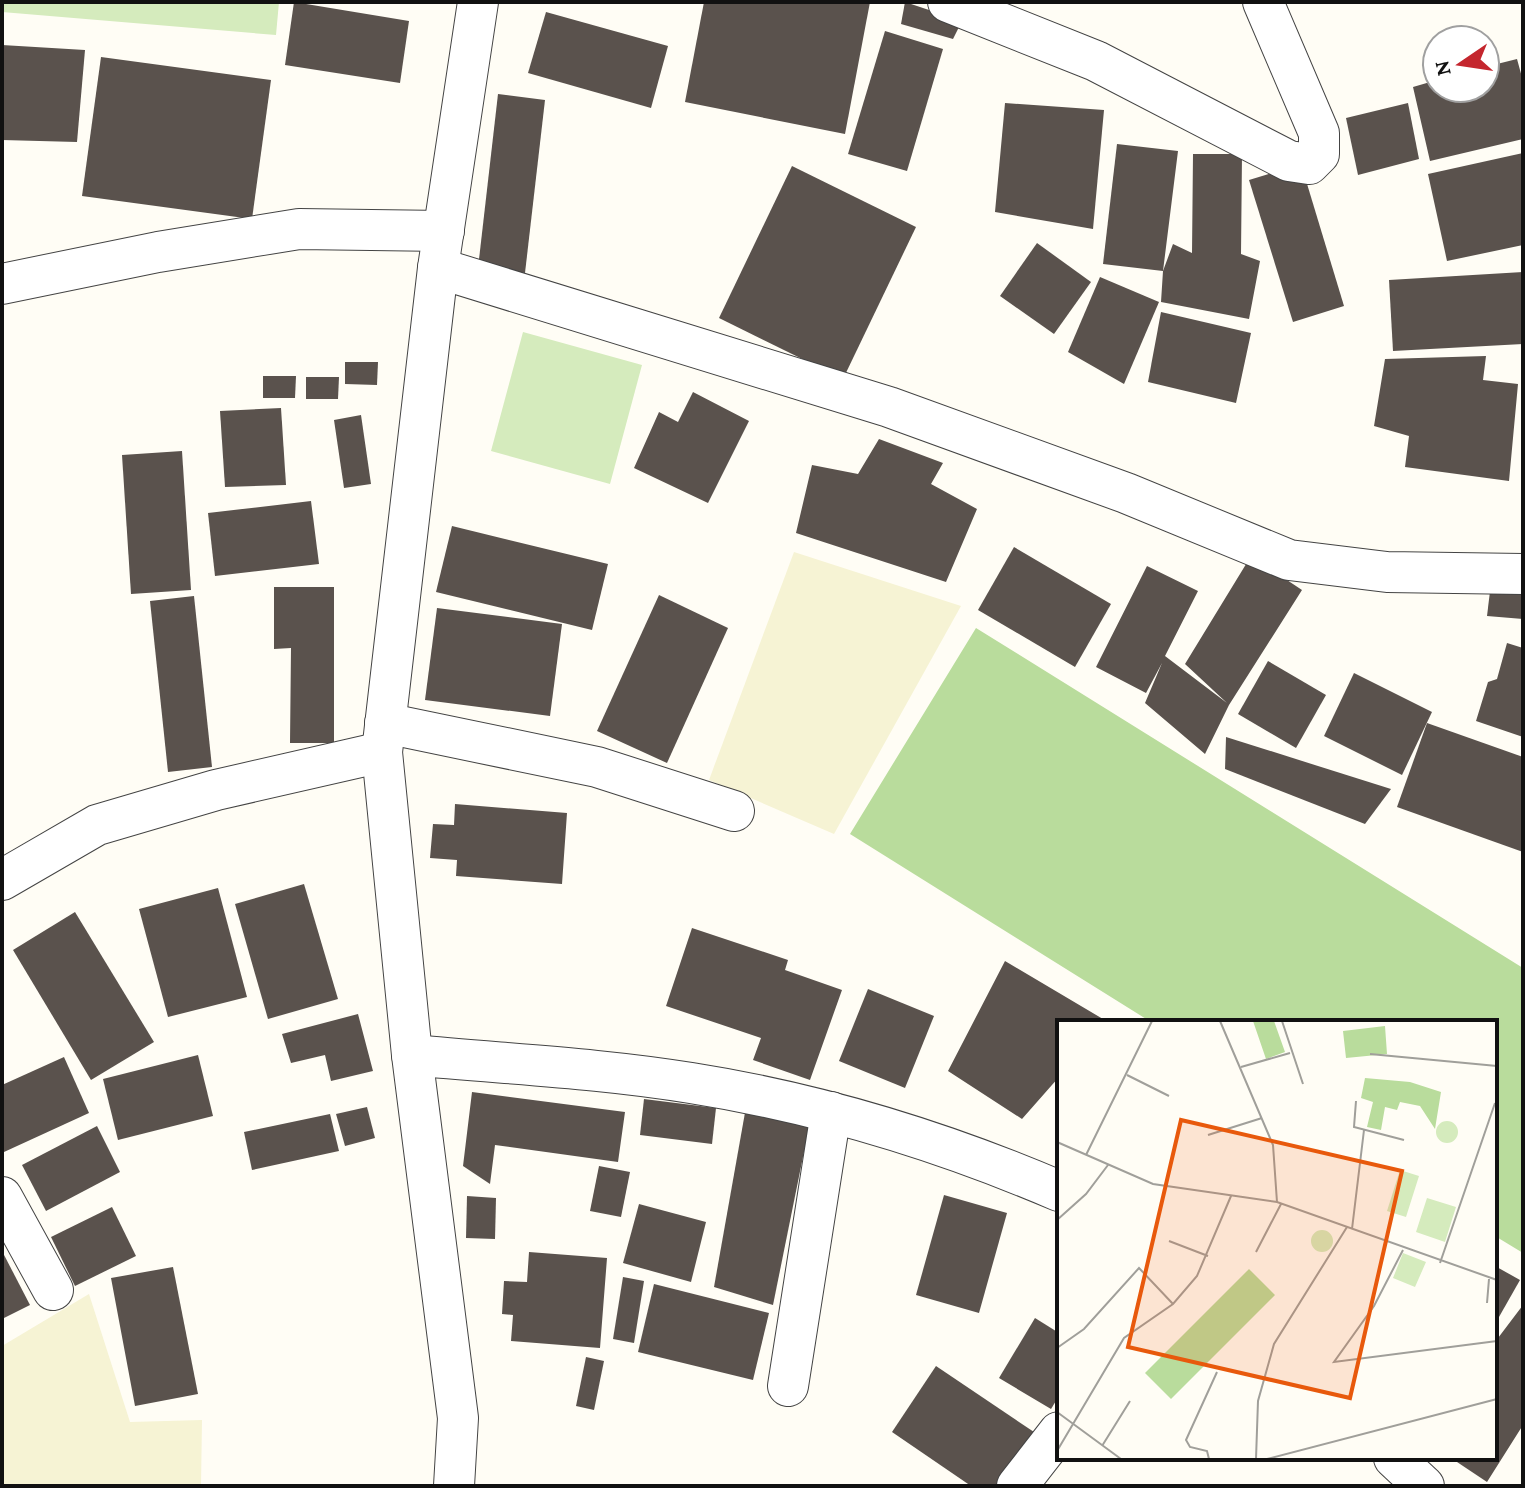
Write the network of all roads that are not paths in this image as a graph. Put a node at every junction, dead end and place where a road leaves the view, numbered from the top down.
1 (478, 2) edge
2 (948, 2) edge
3 (1263, 2) edge
4 (441, 250) junction
5 (2, 284) edge
6 (1523, 574) edge
7 (383, 738) junction
8 (734, 811) dead end
9 (2, 880) edge
10 (412, 1055) junction
11 (831, 1112) junction
12 (1057, 1190) edge
13 (2, 1197) edge
14 (53, 1290) dead end
15 (788, 1386) dead end
16 (1057, 1435) edge
17 (1396, 1460) edge
18 (454, 1486) edge
19 (1017, 1486) edge
20 (1424, 1486) edge

1 - 4 street
2 - 3 street
4 - 5 street
4 - 6 street
4 - 7 street
7 - 8 street
7 - 9 street
7 - 10 street
10 - 11 street
10 - 18 street
11 - 12 street
11 - 15 street
13 - 14 street
16 - 19 street
17 - 20 street

